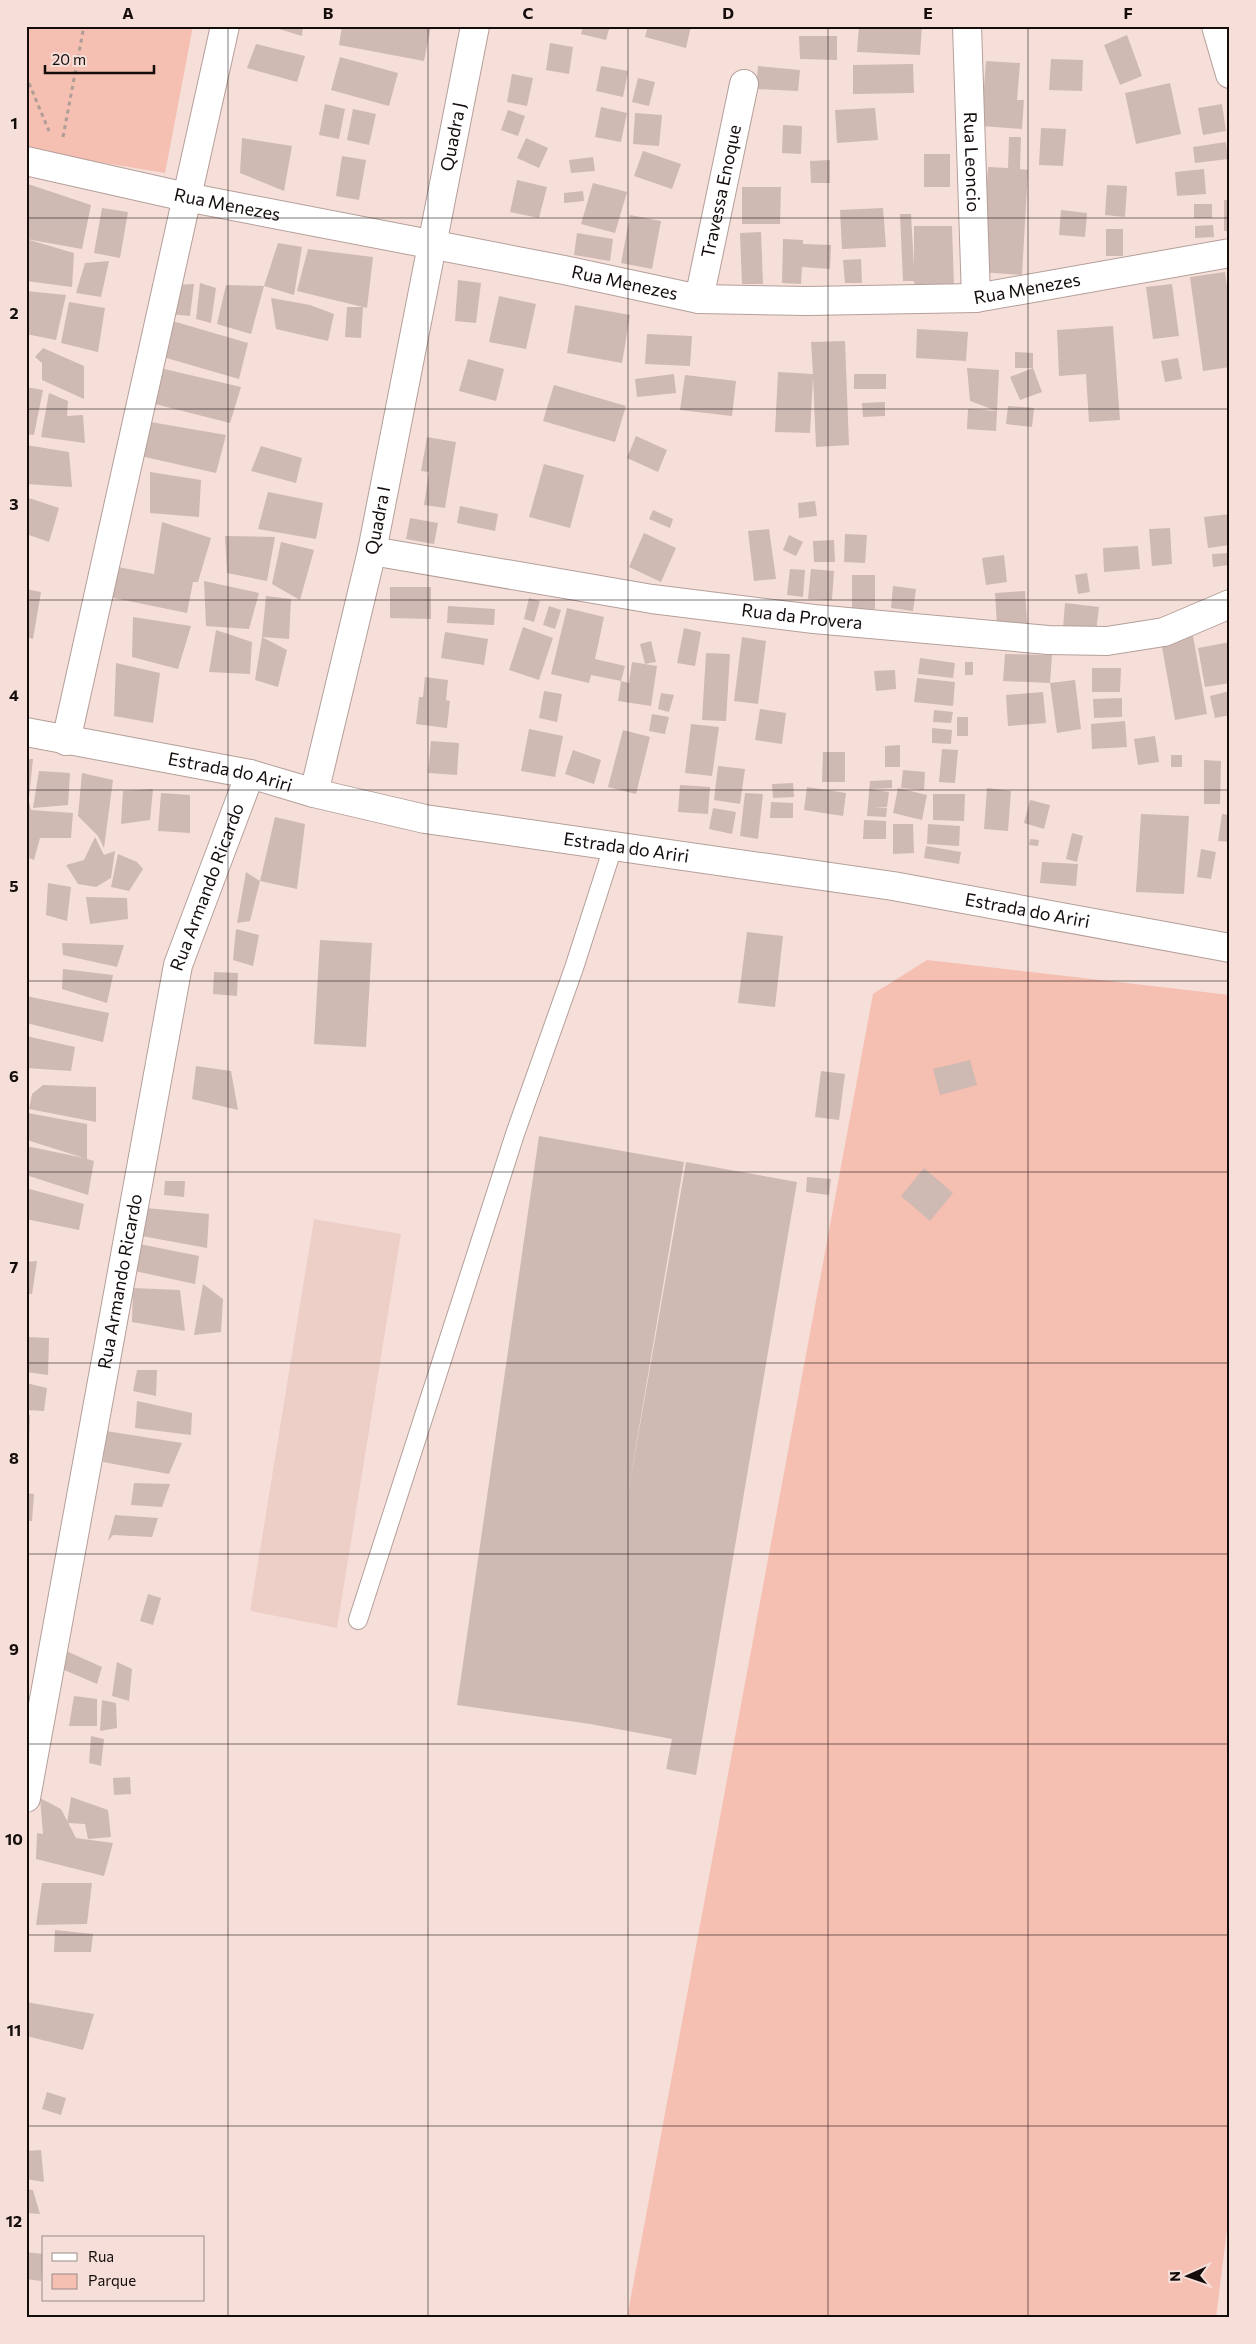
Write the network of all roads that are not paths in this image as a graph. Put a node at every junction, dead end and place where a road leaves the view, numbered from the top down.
1 (225, 26) edge
2 (475, 26) edge
3 (967, 26) edge
4 (1216, 26) edge
5 (1230, 74) edge
6 (744, 84) dead end
7 (26, 161) edge
8 (186, 197) junction
9 (432, 246) junction
10 (1230, 253) edge
11 (976, 298) junction
12 (699, 299) junction
13 (372, 551) junction
14 (1230, 604) edge
15 (26, 732) edge
16 (66, 741) junction
17 (250, 774) junction
18 (314, 793) junction
19 (613, 847) junction
20 (1230, 948) edge
21 (358, 1620) dead end
22 (26, 1798) edge

1 - 8 street
2 - 9 street, Quadra J
3 - 11 street, Rua Leoncio
4 - 5 street
6 - 12 street, Travessa Enoque
7 - 8 street, Rua Menezes
8 - 9 street, Rua Menezes
8 - 16 street
9 - 12 street, Rua Menezes
9 - 13 street, Quadra I
10 - 11 street, Rua Menezes
11 - 12 street, Rua Menezes
13 - 14 street, Rua da Provera
13 - 18 street, Quadra I
15 - 16 street, Estrada do Ariri
16 - 17 street, Estrada do Ariri
17 - 18 street, Estrada do Ariri
17 - 22 street, Rua Armando Ricardo
18 - 19 street, Estrada do Ariri
19 - 20 street, Estrada do Ariri
19 - 21 lane

